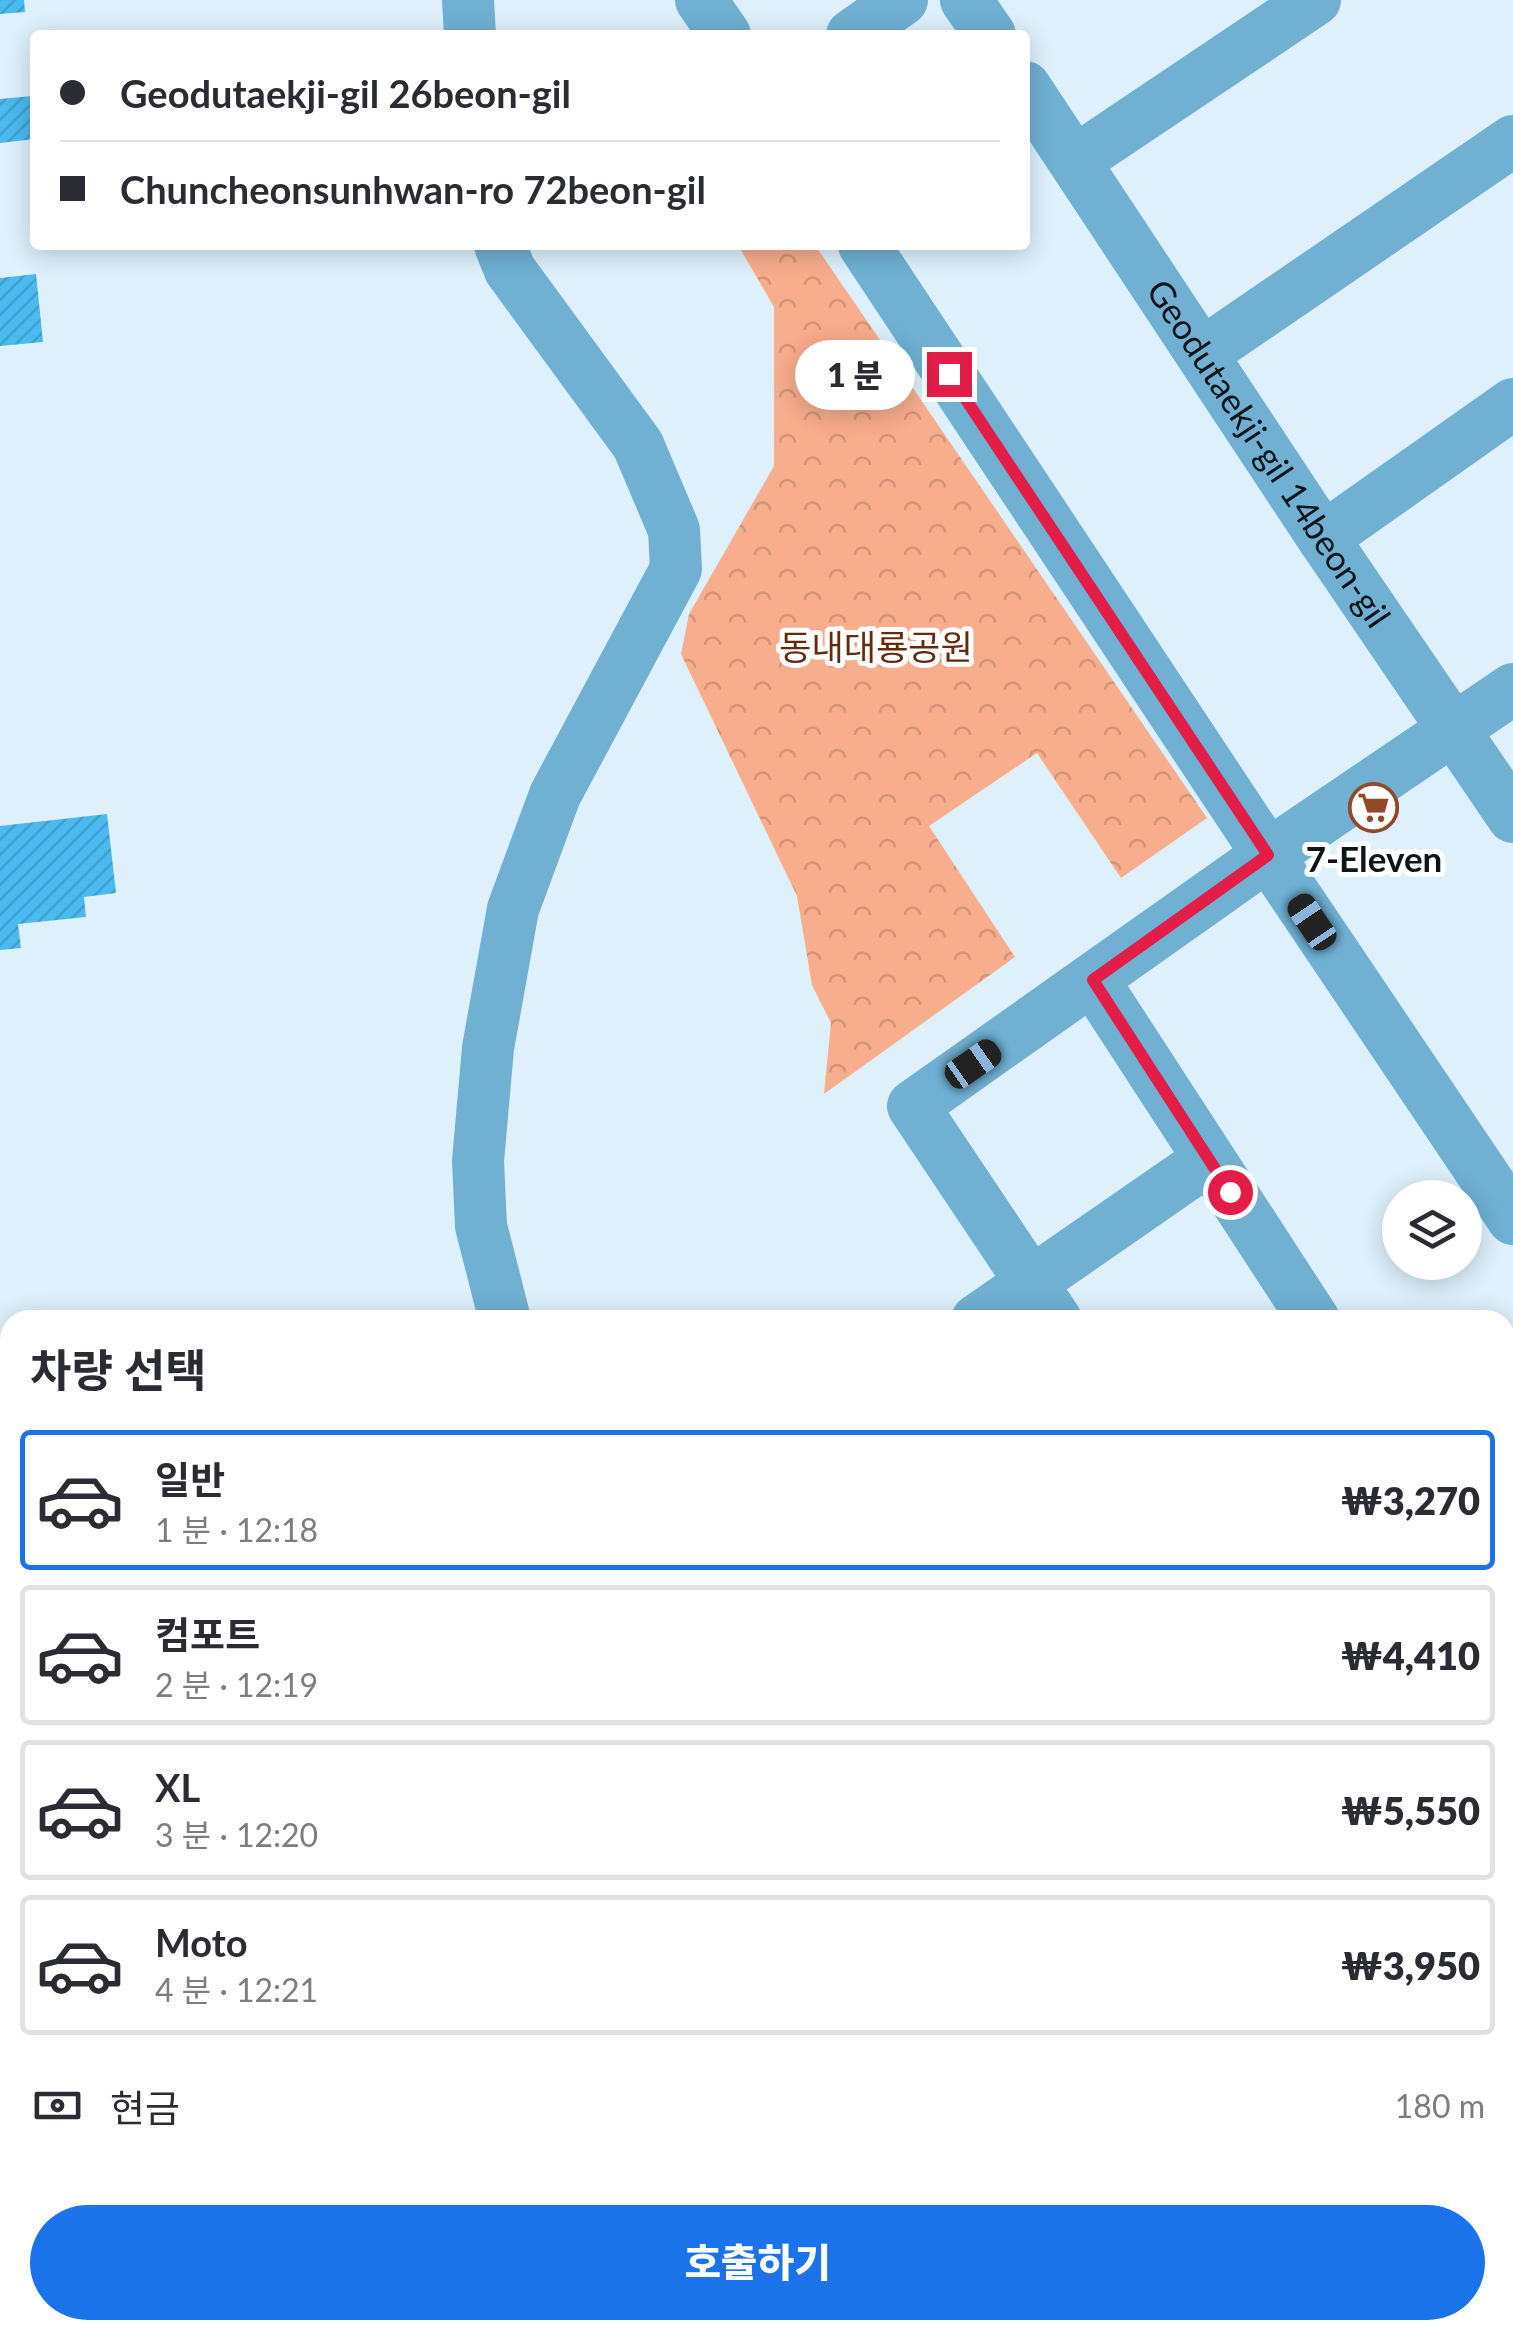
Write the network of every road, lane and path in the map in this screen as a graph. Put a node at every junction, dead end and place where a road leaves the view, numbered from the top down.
1 (468, 0) edge
2 (701, 0) edge
3 (902, 0) edge
4 (966, 0) edge
5 (1315, 0) edge
6 (470, 30) edge
7 (722, 30) edge
8 (859, 30) edge
9 (987, 30) edge
10 (1030, 94) edge
11 (1513, 141) edge
12 (1075, 160) junction
13 (502, 250) edge
14 (867, 250) edge
15 (1202, 354) junction
16 (1513, 404) edge
17 (1323, 538) junction
18 (1513, 690) edge
19 (1455, 730) junction
20 (1513, 817) edge
21 (1268, 855) junction
22 (1093, 980) junction
23 (1208, 1160) junction
24 (1513, 1219) edge
25 (1044, 1301) edge
26 (502, 1310) edge
27 (1012, 1310) edge
28 (1307, 1310) edge

1 - 6 street
2 - 7 street
3 - 8 street
4 - 9 street
5 - 12 street
10 - 12 street, Geodutaekji-gil 14beon-gil
11 - 15 street
12 - 15 street, Geodutaekji-gil 14beon-gil
13 - 26 street
14 - 21 street
15 - 17 street, Geodutaekji-gil 14beon-gil
16 - 17 street
17 - 19 street, Geodutaekji-gil 14beon-gil
18 - 19 street
19 - 20 street, Geodutaekji-gil 14beon-gil
19 - 21 street
21 - 22 street
21 - 24 street
22 - 23 street
22 - 25 street
23 - 25 street
23 - 28 street
25 - 27 street

